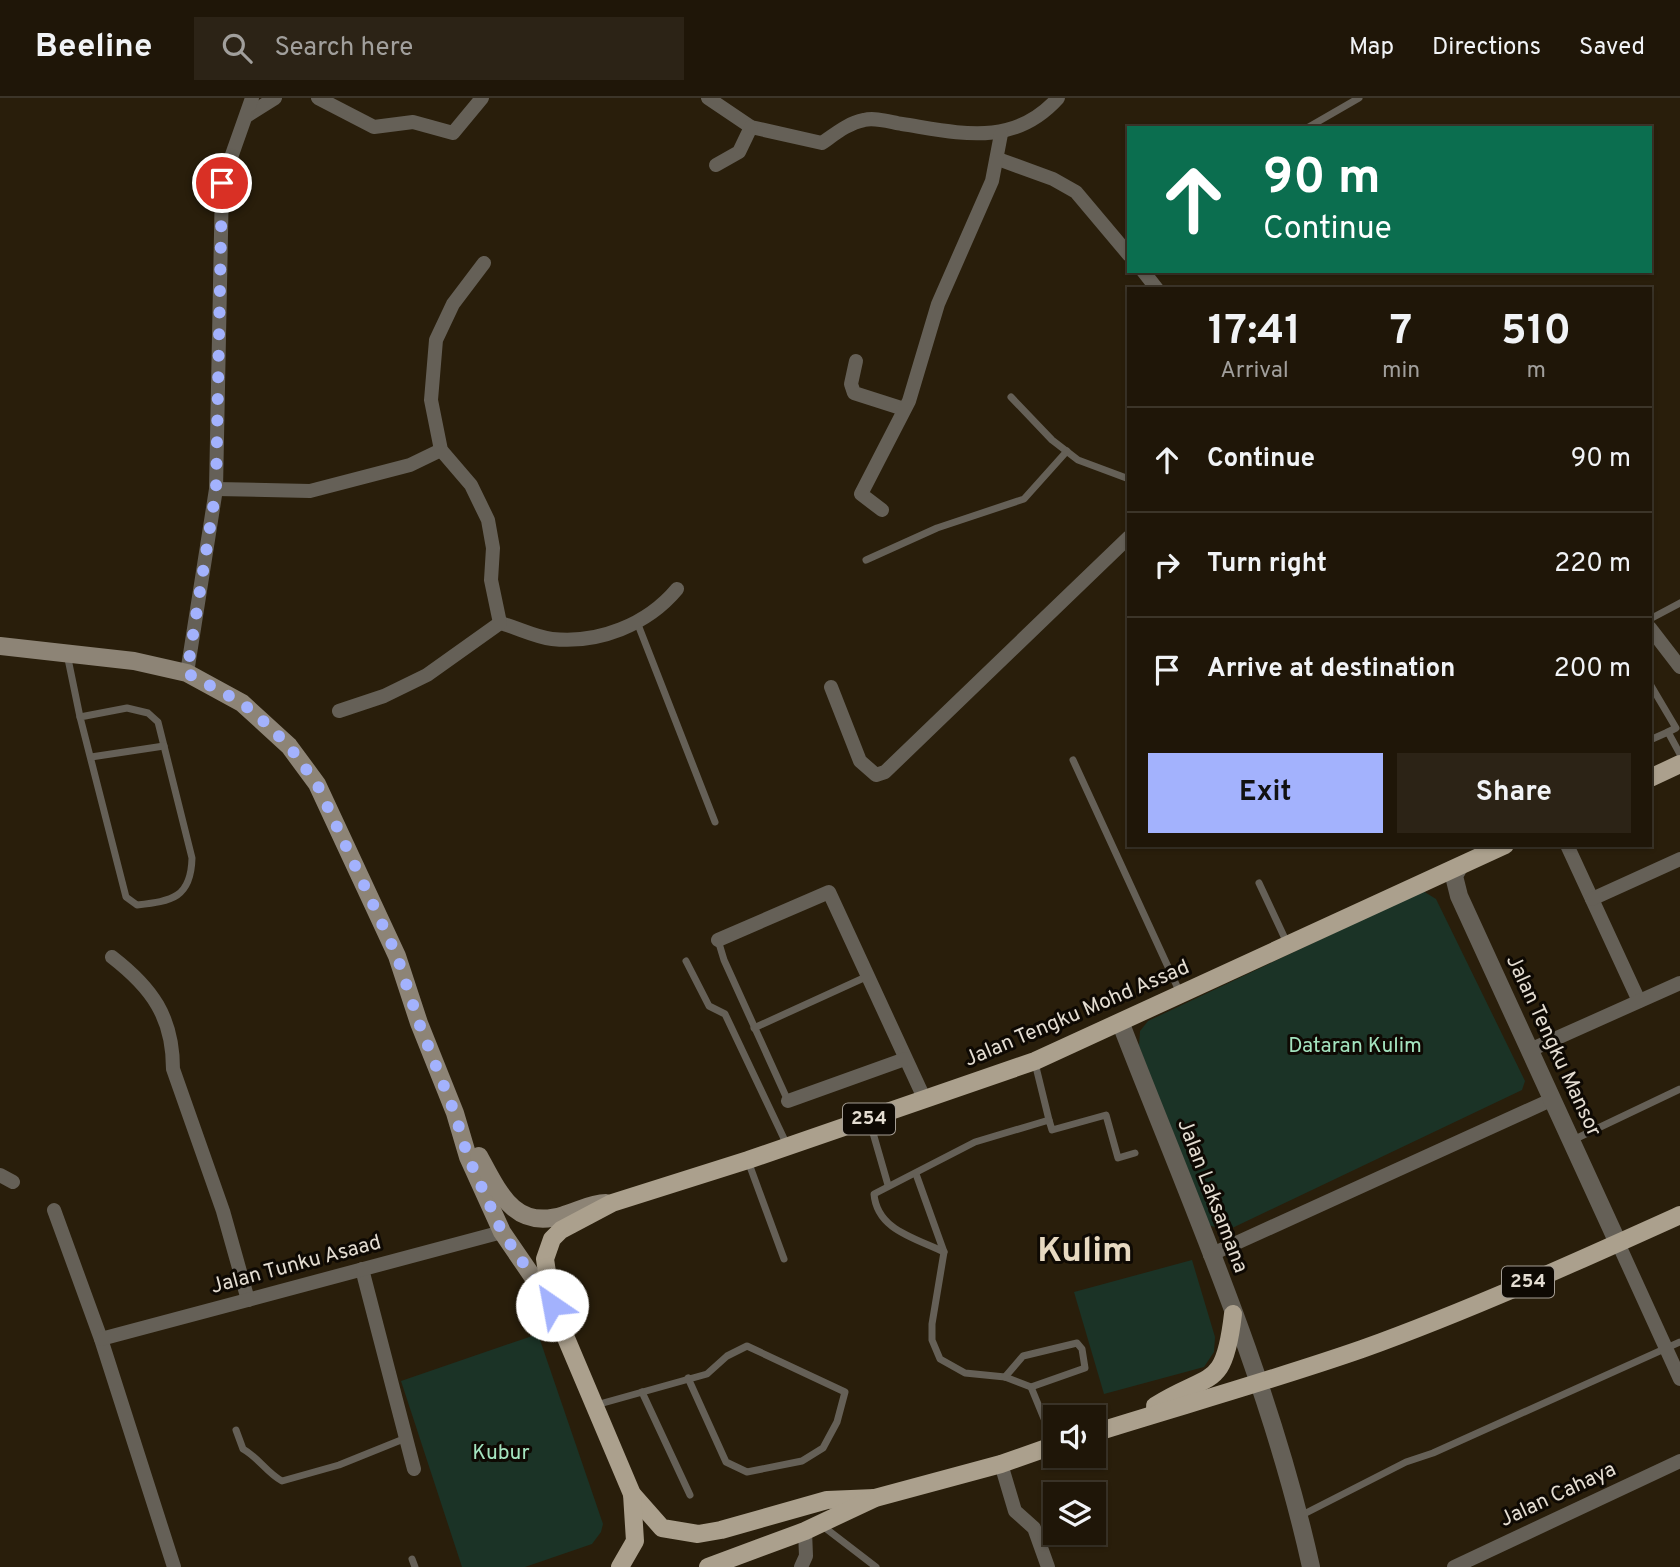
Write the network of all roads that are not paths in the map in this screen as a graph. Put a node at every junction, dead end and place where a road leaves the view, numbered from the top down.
1 (252, 98) edge
2 (275, 98) edge
3 (318, 98) edge
4 (482, 98) edge
5 (1058, 98) edge
6 (1359, 98) edge
7 (712, 100) edge
8 (248, 115) junction
9 (1310, 126) edge
10 (751, 127) junction
11 (1001, 134) junction
12 (998, 159) junction
13 (716, 165) dead end
14 (1127, 253) edge
15 (484, 263) dead end
16 (856, 361) dead end
17 (1011, 397) dead end
18 (904, 410) junction
19 (441, 450) junction
20 (1067, 452) junction
21 (1127, 479) edge
22 (216, 489) junction
23 (882, 510) dead end
24 (1127, 539) edge
25 (866, 560) dead end
26 (677, 589) dead end
27 (1680, 603) edge
28 (1652, 618) edge
29 (637, 622) junction
30 (500, 623) junction
31 (1652, 631) edge
32 (0, 646) edge
33 (67, 654) junction
34 (1680, 667) edge
35 (187, 673) junction
36 (831, 687) dead end
37 (1652, 687) edge
38 (339, 711) dead end
39 (80, 717) junction
40 (1668, 732) junction
41 (1652, 739) edge
42 (164, 746) junction
43 (1680, 754) edge
44 (91, 757) junction
45 (1073, 760) dead end
46 (1680, 764) edge
47 (1652, 777) edge
48 (715, 822) dead end
49 (1501, 847) edge
50 (1568, 847) edge
51 (1680, 859) edge
52 (1459, 867) junction
53 (1259, 883) dead end
54 (1592, 899) junction
55 (718, 940) joint
56 (1289, 946) junction
57 (112, 957) dead end
58 (686, 961) dead end
59 (868, 976) junction
60 (1680, 983) edge
61 (1182, 996) junction
62 (1639, 1001) junction
63 (1121, 1024) junction
64 (754, 1028) junction
65 (1530, 1049) junction
66 (905, 1059) junction
67 (1035, 1061) junction
68 (1680, 1089) edge
69 (1553, 1099) junction
70 (925, 1100) junction
71 (788, 1101) joint
72 (455, 1114) junction
73 (869, 1119) junction
74 (1049, 1120) junction
75 (1571, 1140) junction
76 (787, 1147) junction
77 (1135, 1153) dead end
78 (748, 1160) junction
79 (916, 1174) junction
80 (888, 1185) junction
81 (612, 1203) junction
82 (54, 1210) dead end
83 (1680, 1215) edge
84 (502, 1232) junction
85 (1618, 1243) junction
86 (944, 1252) junction
87 (1210, 1255) junction
88 (784, 1259) dead end
89 (362, 1269) junction
90 (248, 1300) junction
91 (552, 1305) junction
92 (1233, 1314) junction
93 (101, 1339) junction
94 (1680, 1342) edge
95 (1666, 1348) junction
96 (1005, 1377) junction
97 (688, 1378) junction
98 (1680, 1379) edge
99 (1259, 1384) junction
100 (1031, 1387) junction
101 (642, 1392) junction
102 (596, 1405) junction
103 (1043, 1416) edge
104 (1128, 1422) junction
105 (1106, 1429) edge
106 (236, 1430) dead end
107 (407, 1437) junction
108 (1043, 1449) edge
109 (1680, 1461) edge
110 (1001, 1464) junction
111 (414, 1469) dead end
112 (632, 1494) junction
113 (690, 1495) dead end
114 (875, 1498) junction
115 (1300, 1516) junction
116 (812, 1528) junction
117 (174, 1567) edge
118 (620, 1567) edge
119 (708, 1567) edge
120 (801, 1567) edge
121 (876, 1567) edge
122 (1048, 1567) edge
123 (1311, 1567) edge
124 (1454, 1567) edge

1 - 8 street
2 - 8 street
3 - 4 street
5 - 11 street
6 - 9 lane
7 - 10 street
8 - 22 street
10 - 11 street
10 - 13 street
11 - 12 street
12 - 14 street
12 - 18 street
15 - 19 street
16 - 18 street
17 - 20 lane
18 - 23 street
19 - 22 street
19 - 30 street
20 - 21 lane
20 - 25 lane
22 - 35 street
24 - 36 street
26 - 29 street
27 - 28 lane
29 - 30 street
29 - 48 lane
30 - 38 street
31 - 34 street
32 - 33 main road
33 - 35 main road
33 - 39 lane
35 - 72 main road
37 - 40 lane
39 - 42 lane
39 - 44 lane
40 - 41 lane
40 - 43 lane
42 - 44 lane
42 - 44 lane
45 - 61 lane
46 - 47 main road
49 - 52 main road, Jalan Tengku Mohd Assad / 254
50 - 54 street
51 - 54 street
52 - 56 main road, Jalan Tengku Mohd Assad / 254
52 - 65 street, Jalan Tengku Mansor
53 - 56 lane
54 - 62 street
55 - 59 street
55 - 64 lane
56 - 61 main road, Jalan Tengku Mohd Assad / 254
57 - 90 street
58 - 76 lane
59 - 64 lane
59 - 66 street
60 - 62 street
61 - 63 main road, Jalan Tengku Mohd Assad / 254
62 - 65 street
63 - 67 main road, Jalan Tengku Mohd Assad / 254
63 - 87 street, Jalan Laksamana
64 - 71 lane
65 - 69 street, Jalan Tengku Mansor
66 - 70 street
66 - 71 street
67 - 70 main road, Jalan Tengku Mohd Assad / 254
67 - 74 lane
68 - 75 lane
69 - 75 street, Jalan Tengku Mansor
69 - 87 street
70 - 73 main road, Jalan Tengku Mohd Assad / 254
72 - 81 main road, Jalan Tengku Mohd Assad
72 - 84 main road
73 - 76 main road, Jalan Tengku Mohd Assad / 254
73 - 80 lane
74 - 77 lane
74 - 79 lane
75 - 85 street, Jalan Tengku Mansor
76 - 78 main road, Jalan Tengku Mohd Assad / 254
78 - 81 main road, Jalan Tengku Mohd Assad / 254
78 - 88 lane
79 - 80 lane
79 - 86 lane
80 - 86 lane
81 - 91 main road, Jalan Tengku Mohd Assad / 254
82 - 93 street
83 - 85 main road, 254
84 - 89 street, Jalan Tunku Asaad
84 - 91 main road
85 - 95 street
85 - 99 main road, 254
86 - 96 lane
87 - 92 street, Jalan Laksamana
89 - 90 street, Jalan Tunku Asaad
89 - 107 street
90 - 93 street, Jalan Tunku Asaad
91 - 102 main road, 254
92 - 99 street, Jalan Laksamana
92 - 104 main road
93 - 117 street
94 - 95 lane
95 - 98 street
95 - 115 lane
96 - 100 lane
96 - 100 lane
97 - 97 lane
97 - 101 lane
99 - 104 main road, 254
99 - 115 street, Jalan Laksamana
100 - 103 lane
101 - 102 lane
101 - 113 lane
102 - 112 main road, 254
104 - 105 main road, 254
106 - 107 lane
107 - 111 street
108 - 110 main road
109 - 124 street, Jalan Cahaya
110 - 114 main road
110 - 122 street
112 - 114 main road
112 - 118 main road, 254
114 - 116 main road
115 - 123 street, Jalan Laksamana
116 - 119 main road
116 - 120 street
116 - 121 lane

